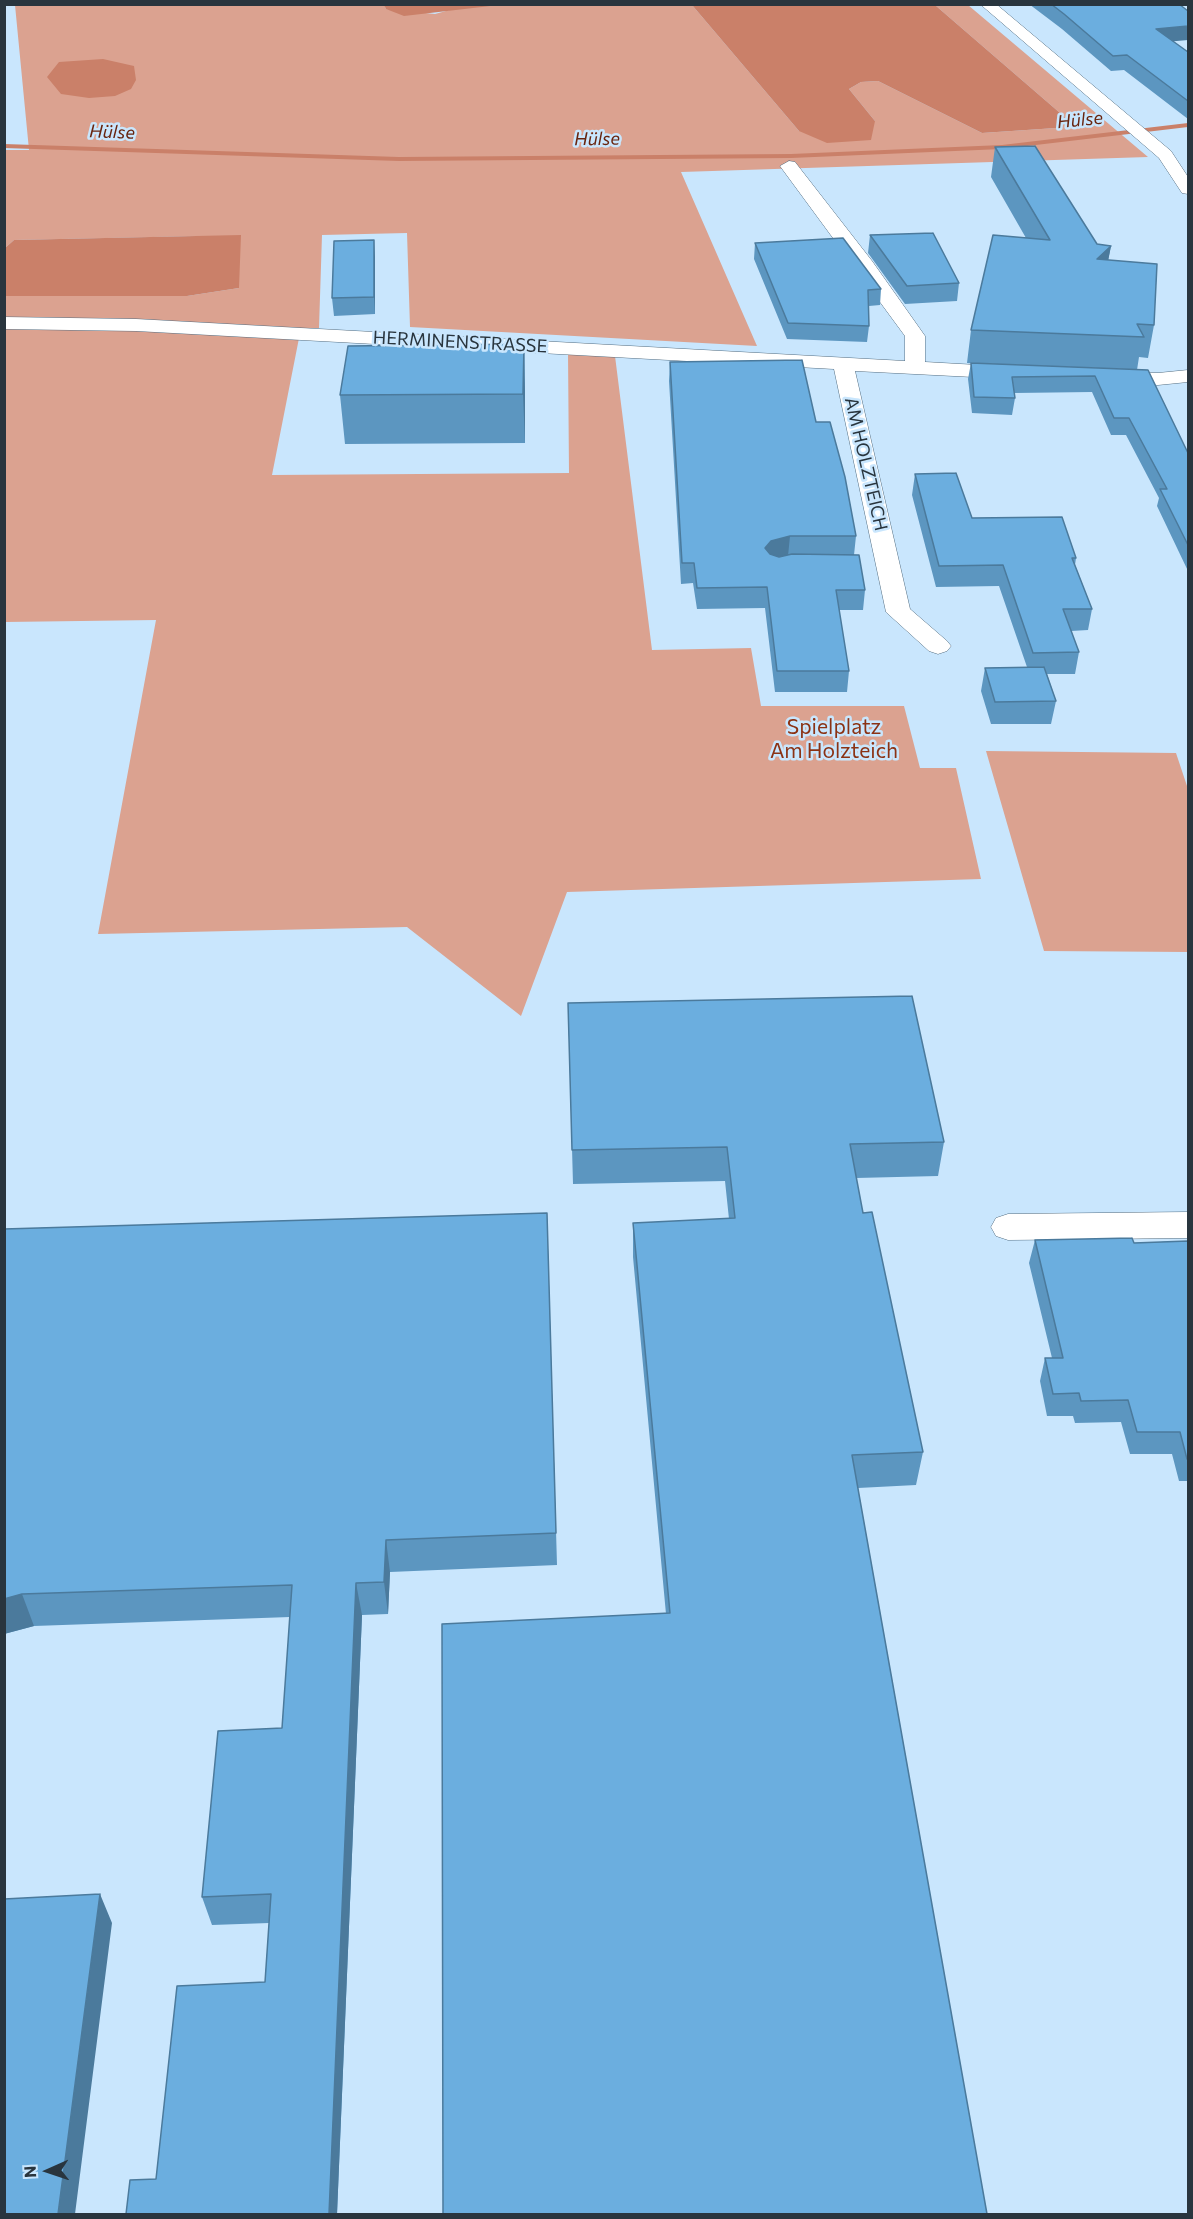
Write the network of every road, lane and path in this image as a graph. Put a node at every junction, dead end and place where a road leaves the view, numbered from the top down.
1 (987, 4) edge
2 (789, 166) dead end
3 (1188, 189) edge
4 (4, 323) edge
5 (843, 362) junction
6 (915, 369) junction
7 (1030, 374) edge
8 (1088, 376) edge
9 (1188, 376) edge
10 (938, 646) dead end
11 (1188, 1225) edge
12 (1008, 1227) dead end

1 - 3 street
2 - 6 street
4 - 5 street, HERMINENSTRASSE
5 - 6 street, HERMINENSTRASSE
5 - 10 street, AM HOLZTEICH
6 - 7 street, HERMINENSTRASSE
8 - 9 street
11 - 12 street

